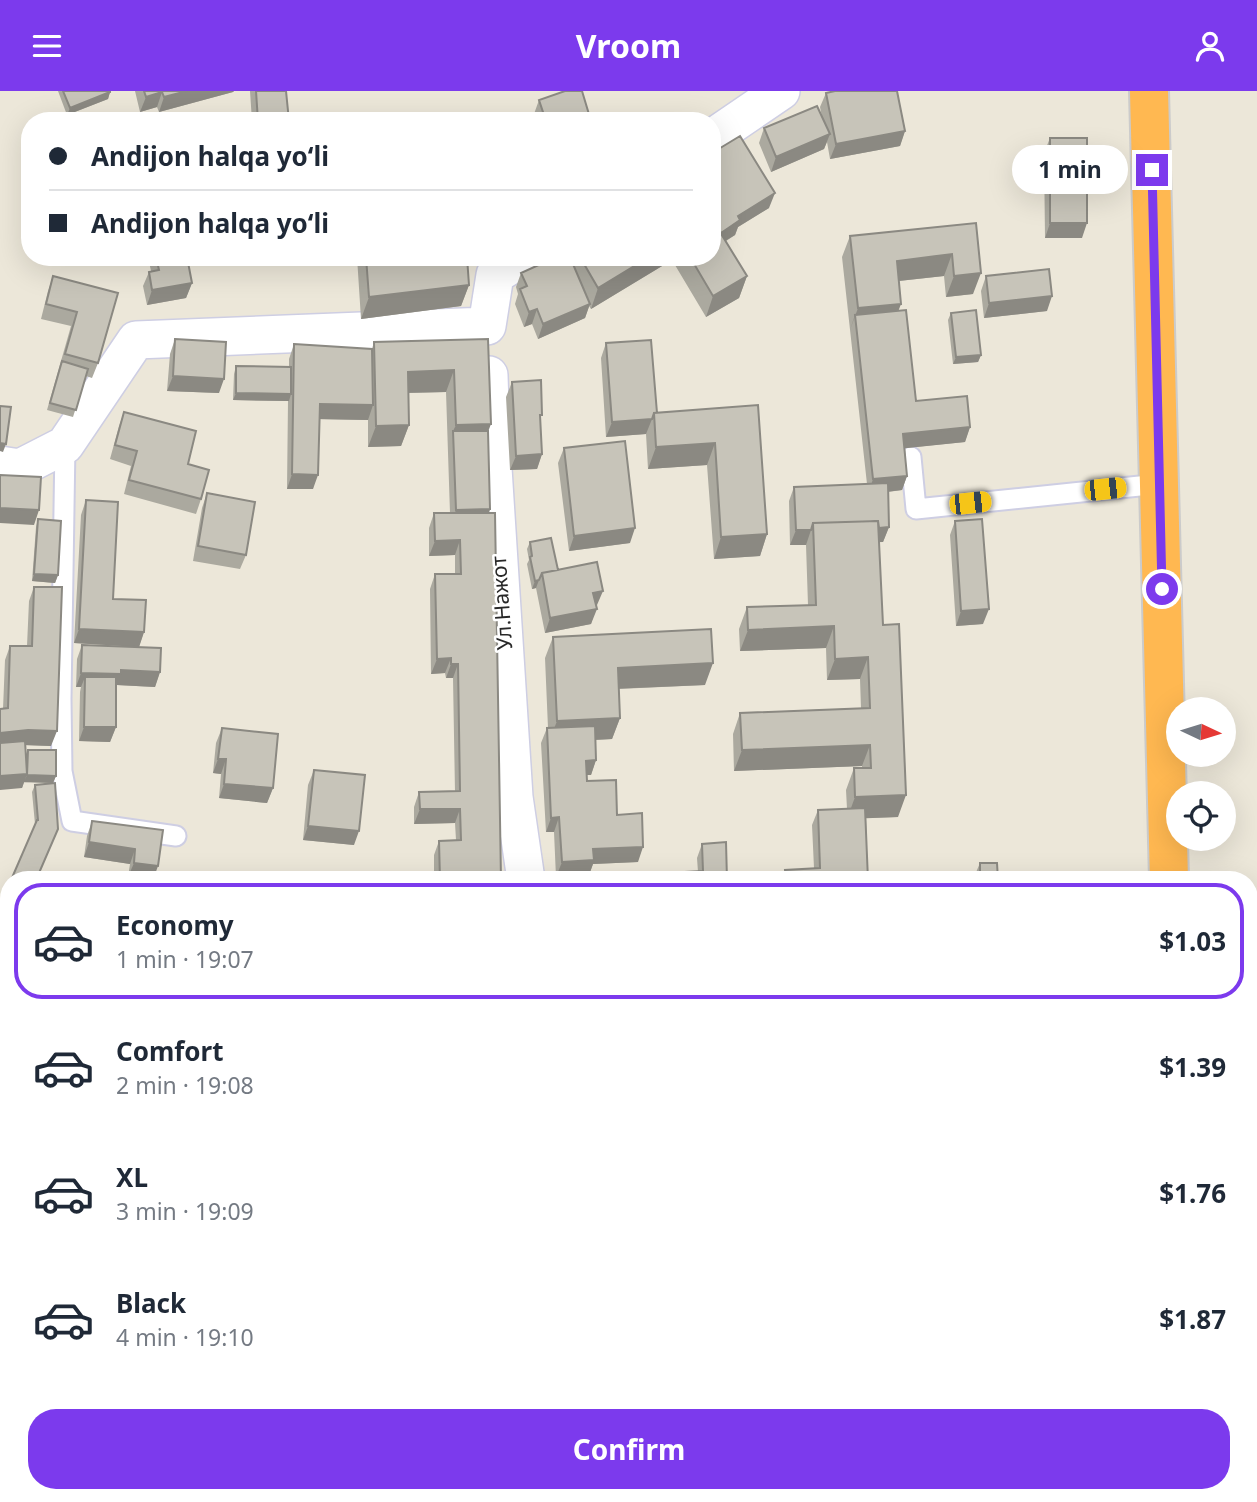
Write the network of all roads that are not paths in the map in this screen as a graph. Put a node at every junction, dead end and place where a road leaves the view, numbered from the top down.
1 (781, 91) edge
2 (1149, 91) edge
3 (721, 132) edge
4 (510, 266) edge
5 (488, 326) junction
6 (65, 445) junction
7 (911, 457) dead end
8 (0, 465) edge
9 (1159, 484) junction
10 (176, 836) dead end
11 (525, 871) edge
12 (1169, 871) edge

1 - 3 street
2 - 9 highway
4 - 5 street, Ул.Нажот
5 - 6 street
5 - 11 street, Ул.Нажот
6 - 8 street
6 - 10 lane
7 - 9 lane
9 - 12 highway

